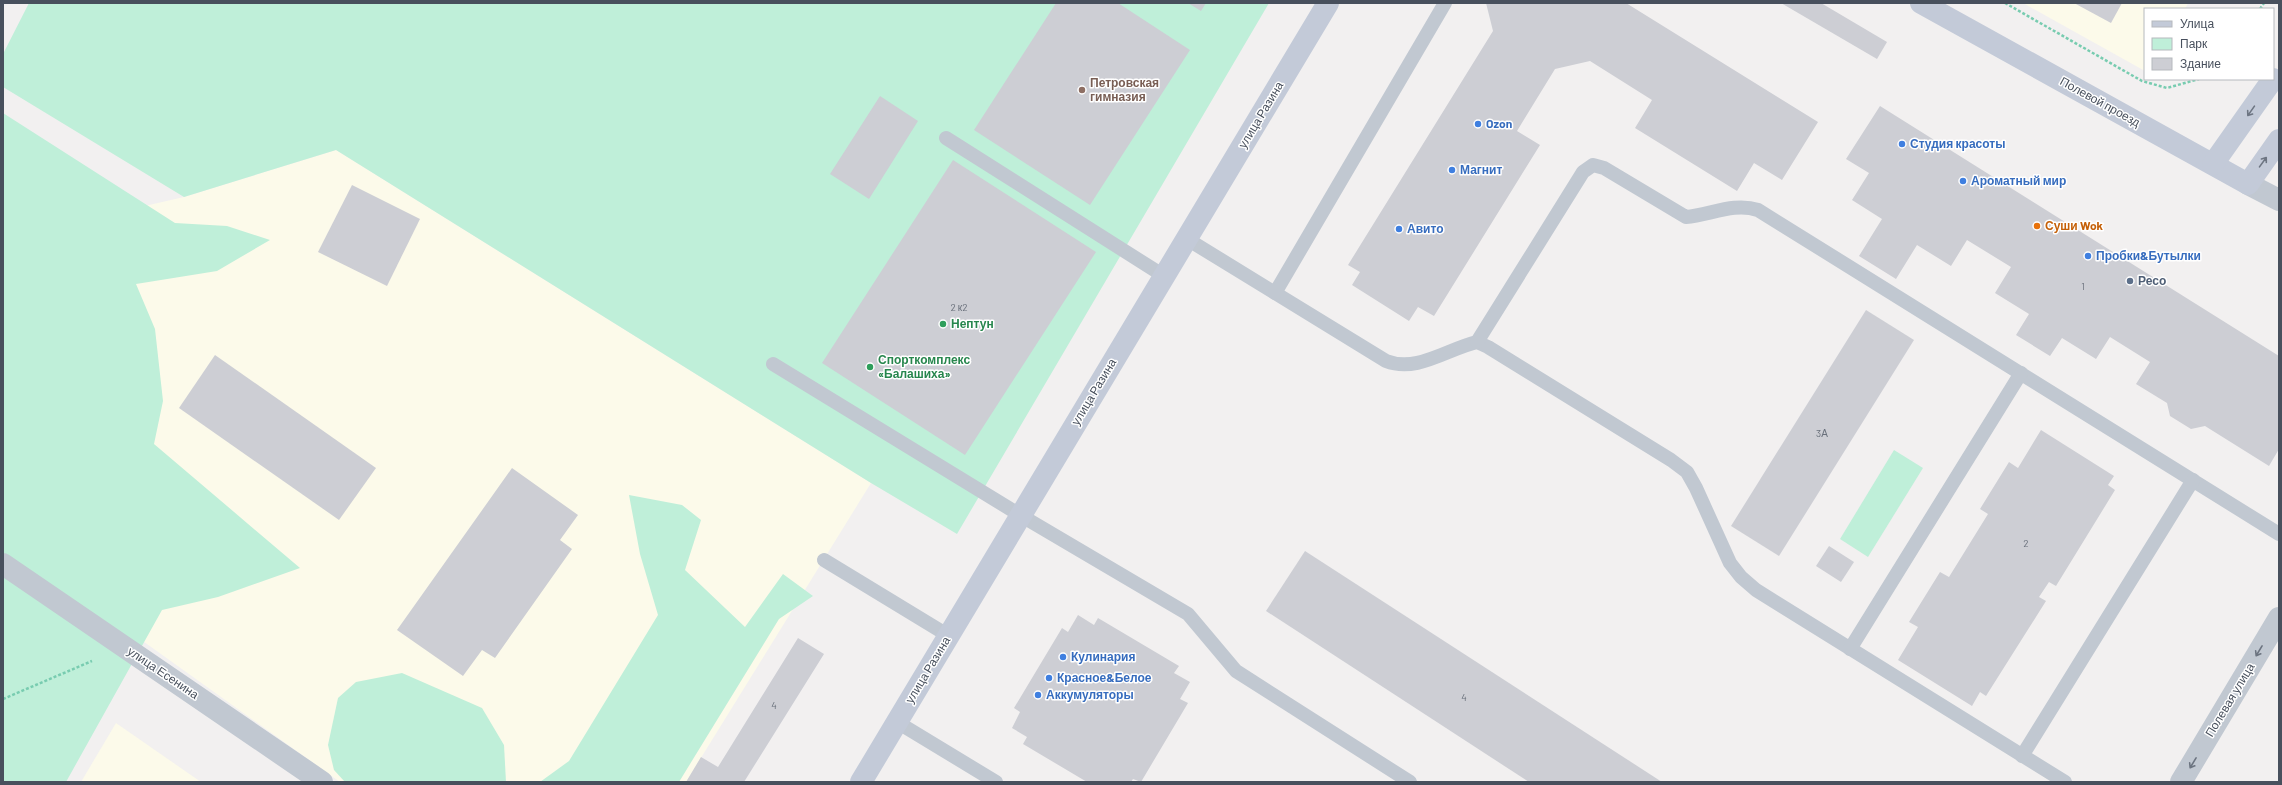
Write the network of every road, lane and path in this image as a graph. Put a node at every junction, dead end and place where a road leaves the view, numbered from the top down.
1 (1328, 3) edge
2 (1445, 3) edge
3 (1921, 3) edge
4 (2005, 3) edge
5 (2195, 80) edge
6 (2272, 80) edge
7 (946, 138) dead end
8 (2279, 140) edge
9 (2213, 164) junction
10 (2248, 184) junction
11 (2279, 200) edge
12 (1187, 239) junction
13 (1164, 276) junction
14 (1275, 293) junction
15 (1477, 342) junction
16 (773, 364) dead end
17 (2021, 373) junction
18 (2193, 480) junction
19 (1020, 515) junction
20 (2279, 534) edge
21 (824, 560) dead end
22 (3, 564) edge
23 (2279, 618) edge
24 (949, 636) junction
25 (124, 647) junction
26 (1850, 649) junction
27 (3, 699) edge
28 (897, 722) junction
29 (2022, 756) junction
30 (322, 782) edge
31 (861, 782) edge
32 (996, 782) edge
33 (1410, 782) edge
34 (2065, 782) edge
35 (2181, 782) edge

1 - 12 main road, улица Разина
2 - 14 lane
3 - 9 main road, Полевой проезд
4 - 5 path
6 -> 9 main road
7 - 13 lane
10 -> 8 main road
9 - 10 main road, Полевой проезд
10 - 11 street, Полевой проезд
12 - 13 main road, улица Разина
12 - 14 lane
13 - 19 main road, улица Разина
14 - 15 lane
15 - 17 lane
15 - 26 lane
16 - 19 lane
17 - 18 lane
17 - 26 lane
18 - 20 lane
18 - 29 lane
19 - 24 main road, улица Разина
19 - 33 lane
21 - 24 lane
22 - 25 street, улица Есенина
23 -> 35 street, Полевая улица
24 - 28 main road, улица Разина
25 - 27 path
25 - 30 street, улица Есенина
26 - 29 lane
28 - 31 main road, улица Разина
28 - 32 lane
29 - 34 lane

